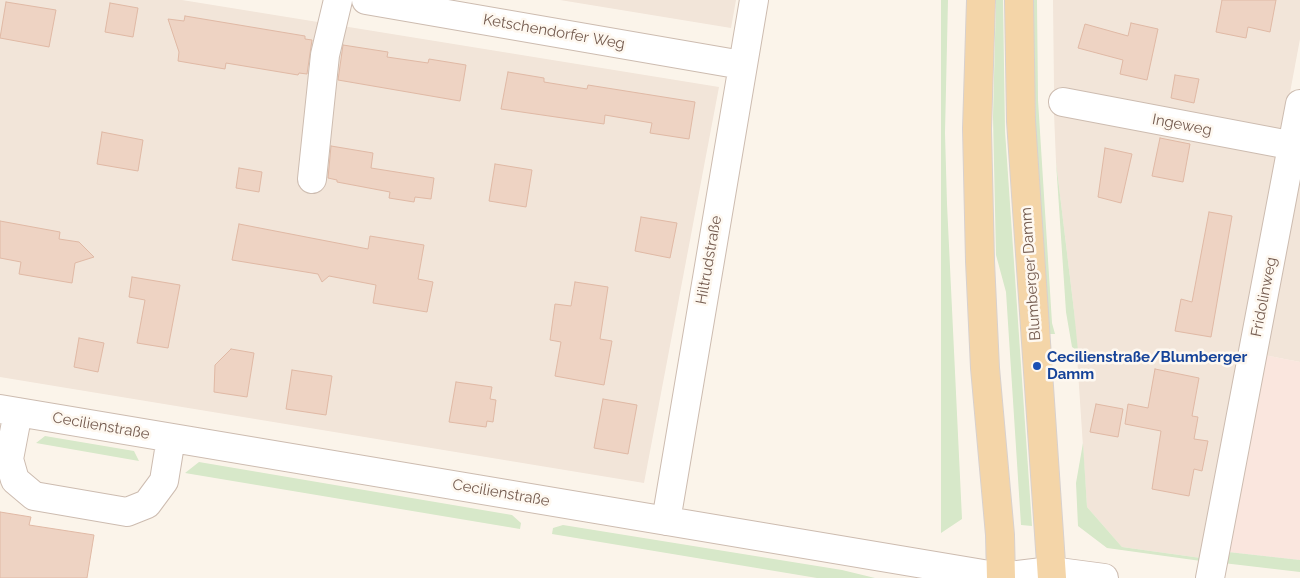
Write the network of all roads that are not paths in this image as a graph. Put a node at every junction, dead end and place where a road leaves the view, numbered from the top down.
1 (338, 0) edge
2 (366, 0) edge
3 (754, 0) edge
4 (981, 0) edge
5 (1019, 0) edge
6 (742, 65) junction
7 (1063, 102) dead end
8 (1300, 104) edge
9 (1296, 146) edge
10 (312, 179) dead end
11 (9, 410) edge
12 (171, 438) junction
13 (666, 521) junction
14 (1051, 575) edge
15 (1001, 578) edge
16 (1104, 578) edge
17 (1210, 578) edge

1 - 10 street
2 - 6 street, Ketschendorfer Weg
3 - 6 street, Hiltrudstraße
4 - 15 main road
5 - 14 main road, Blumberger Damm
6 - 13 street, Hiltrudstraße
7 - 9 street, Ingeweg
8 - 9 street, Fridolinweg
9 - 17 street, Fridolinweg
11 - 12 street, Cecilienstraße
11 - 12 street
12 - 13 street, Cecilienstraße
13 - 15 street, Cecilienstraße
14 - 15 street, Cecilienstraße
14 - 16 street, Cecilienstraße

